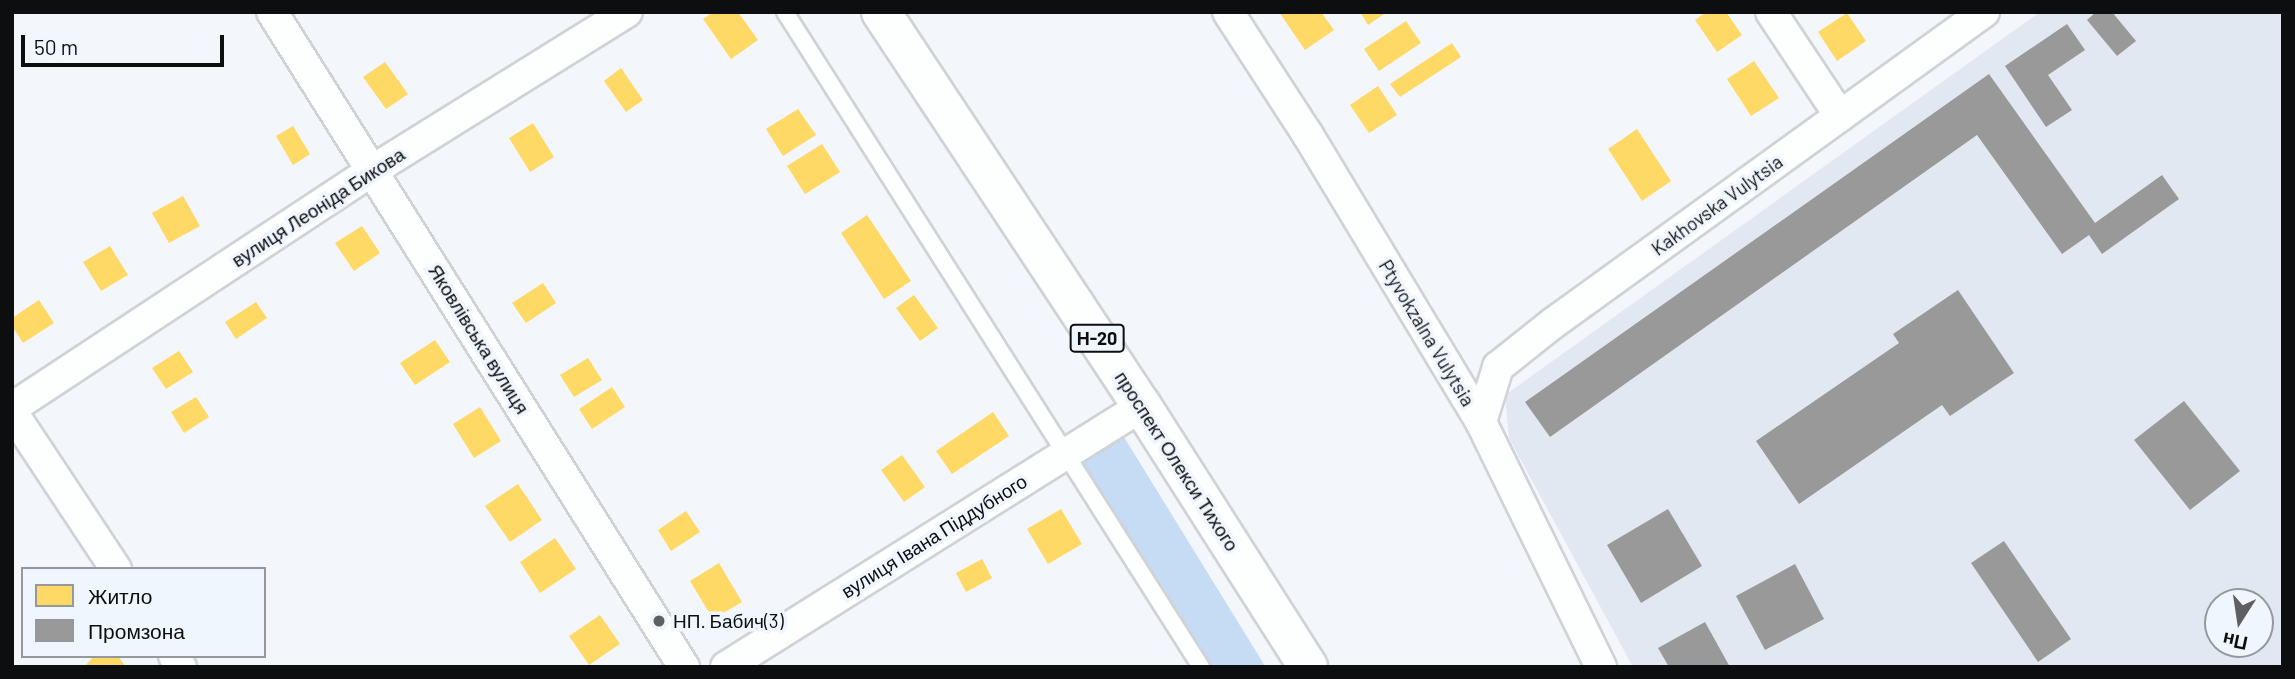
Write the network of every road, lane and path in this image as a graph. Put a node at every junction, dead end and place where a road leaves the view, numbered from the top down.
1 (272, 12) edge
2 (627, 12) edge
3 (785, 12) edge
4 (881, 12) edge
5 (1228, 12) edge
6 (1771, 12) edge
7 (1984, 12) edge
8 (1840, 116) junction
9 (373, 170) junction
10 (1142, 406) junction
11 (12, 410) edge
12 (1480, 422) junction
13 (1066, 453) junction
14 (115, 567) edge
15 (684, 667) edge
16 (726, 667) edge
17 (1201, 667) edge
18 (1308, 667) edge
19 (1601, 667) edge

1 - 9 street, Яковлівська вулиця
2 - 9 street, вулиця Леоніда Бикова
3 - 13 lane
4 - 10 main road, проспект Олекси Тихого / Н-20
5 - 12 street, Ptyvokzalna Vulytsia
6 - 8 street
7 - 8 street, Kakhovska Vulytsia
8 - 12 street, Kakhovska Vulytsia
9 - 11 street, вулиця Леоніда Бикова
9 - 15 street, Яковлівська вулиця
10 - 13 street, вулиця Івана Піддубного
10 - 18 main road, проспект Олекси Тихого / Н-20
11 - 14 street
12 - 19 street, Ptyvokzalna Vulytsia
13 - 16 street, вулиця Івана Піддубного
13 - 17 lane

